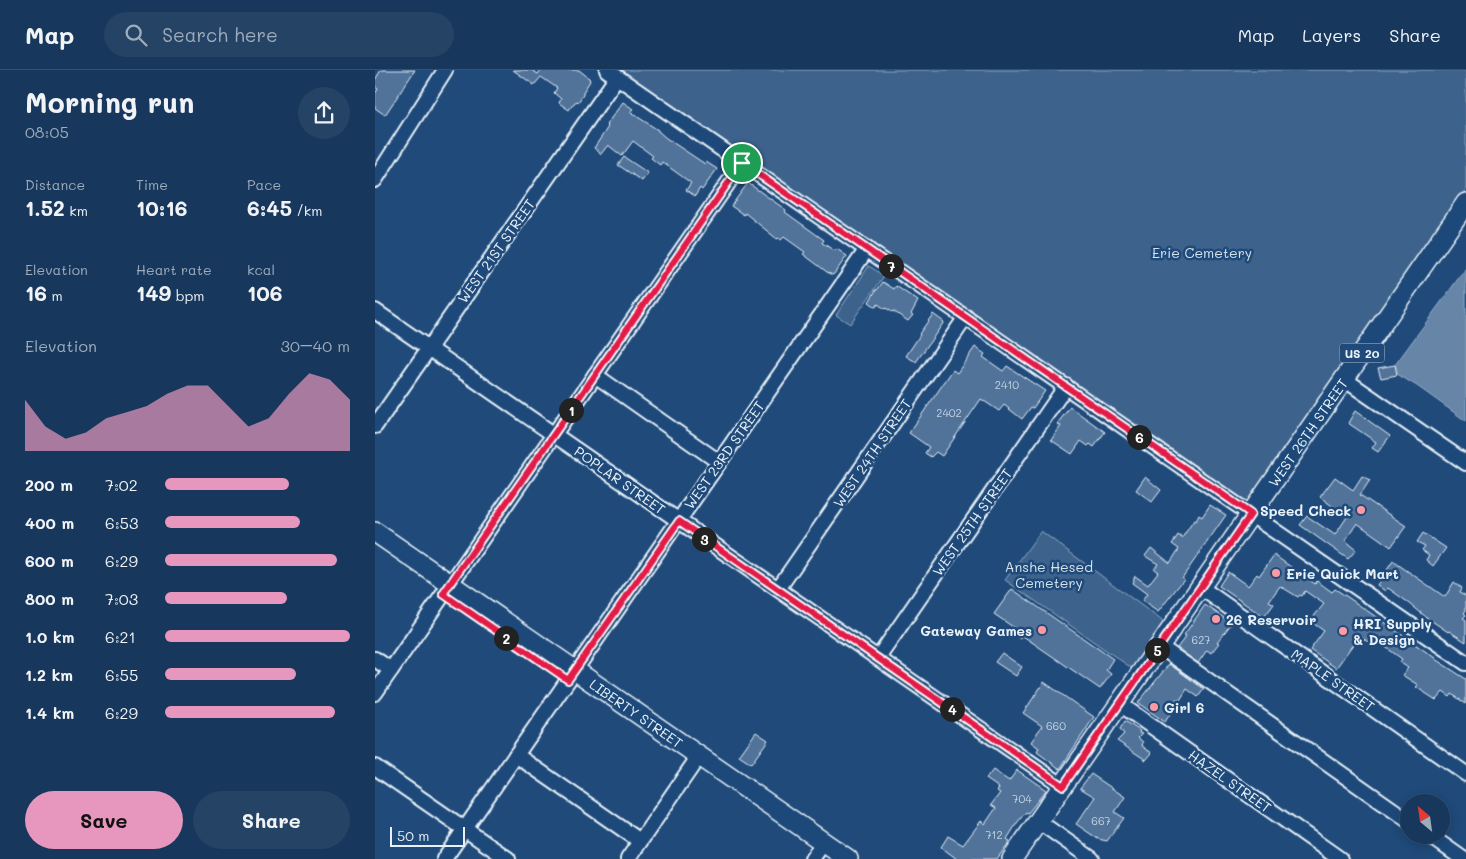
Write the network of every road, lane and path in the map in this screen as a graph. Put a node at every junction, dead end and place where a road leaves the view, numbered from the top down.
1 (445, 70) edge
2 (612, 73) edge
3 (742, 163) junction
4 (375, 180) edge
5 (1466, 203) edge
6 (867, 249) junction
7 (375, 311) edge
8 (966, 317) junction
9 (429, 348) junction
10 (595, 375) junction
11 (1344, 379) junction
12 (1065, 386) junction
13 (375, 426) edge
14 (554, 435) junction
15 (719, 462) junction
16 (1466, 463) edge
17 (1251, 514) junction
18 (679, 521) junction
19 (375, 532) edge
20 (375, 547) edge
21 (1200, 587) junction
22 (447, 589) junction
23 (778, 589) junction
24 (1159, 646) junction
25 (878, 658) junction
26 (375, 659) edge
27 (1466, 663) edge
28 (391, 670) junction
29 (571, 675) junction
30 (375, 693) edge
31 (1119, 704) junction
32 (516, 755) junction
33 (695, 761) junction
34 (375, 767) edge
35 (1466, 774) edge
36 (1063, 786) junction
37 (1400, 815) edge
38 (1038, 821) junction
39 (465, 829) junction
40 (640, 841) junction
41 (1442, 844) edge
42 (820, 853) edge
43 (444, 859) edge
44 (508, 859) edge
45 (628, 859) edge
46 (848, 859) edge
47 (1012, 859) edge
48 (1092, 859) edge
49 (1340, 859) edge
50 (1463, 859) edge

1 - 4 street
2 - 3 street
2 - 9 street, WEST 21ST STREET
3 - 6 street
3 - 10 street
5 - 11 main road, WEST 26TH STREET / US 20
6 - 8 street
6 - 15 street, WEST 23RD STREET
7 - 9 street, POPLAR STREET
8 - 12 street
8 - 23 street, WEST 24TH STREET
9 - 13 street, WEST 21ST STREET
9 - 14 street, POPLAR STREET
10 - 14 street
10 - 15 street
11 - 16 street
11 - 17 main road, WEST 26TH STREET / US 20
12 - 17 street
12 - 25 street, WEST 25TH STREET
14 - 18 street, POPLAR STREET
14 - 22 street
15 - 18 street, WEST 23RD STREET
17 - 21 main road, WEST 26TH STREET / US 20
17 - 27 street
18 - 23 street, POPLAR STREET
18 - 29 street, WEST 23RD STREET
19 - 22 main road, LIBERTY STREET
20 - 22 main road, LIBERTY STREET
21 - 24 main road, WEST 26TH STREET / US 20
21 - 35 street, MAPLE STREET
22 - 28 street
22 - 29 main road, LIBERTY STREET
23 - 25 street, POPLAR STREET
24 - 31 main road, WEST 26TH STREET / US 20
24 - 37 street
25 - 36 street, POPLAR STREET
26 - 28 street
28 - 30 street
29 - 32 street, WEST 23RD STREET
29 - 33 main road, LIBERTY STREET
31 - 36 main road, WEST 26TH STREET / US 20
31 - 49 street, HAZEL STREET
32 - 39 street, WEST 23RD STREET
32 - 40 street
33 - 40 street
33 - 42 main road, LIBERTY STREET
34 - 39 street
36 - 38 main road, WEST 26TH STREET / US 20
38 - 47 main road, WEST 26TH STREET / US 20
38 - 48 street
39 - 43 street, WEST 23RD STREET
39 - 44 street
40 - 45 street
41 - 50 street
42 - 46 main road, LIBERTY STREET

